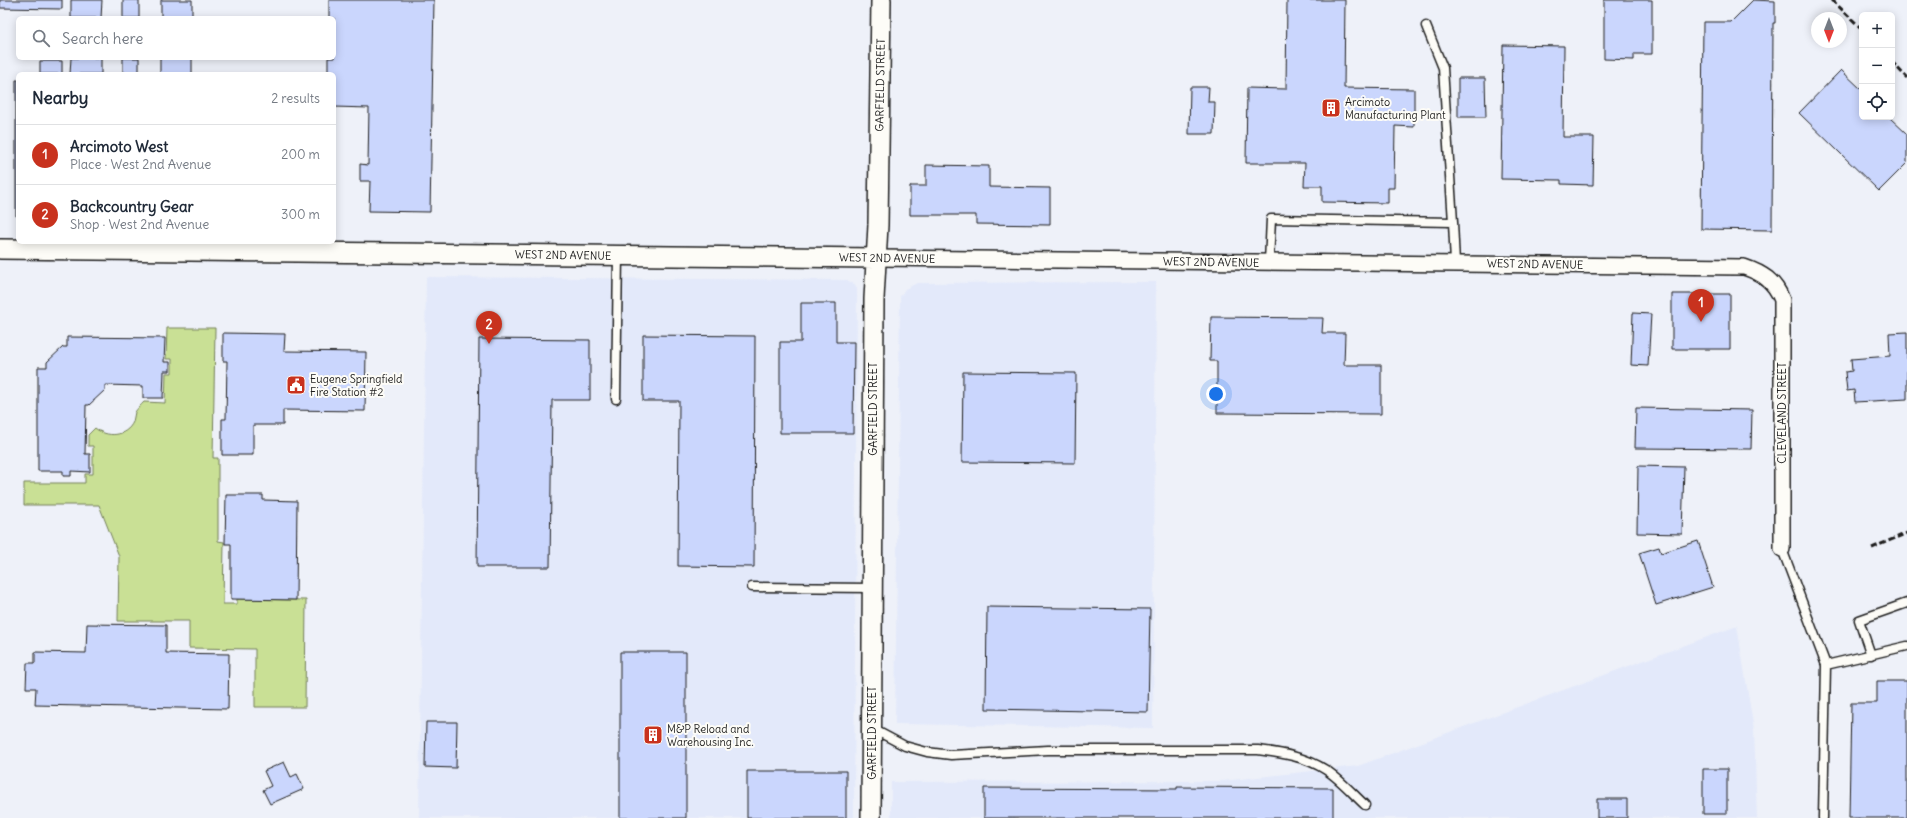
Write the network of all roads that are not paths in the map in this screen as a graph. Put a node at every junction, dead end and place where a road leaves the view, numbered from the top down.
1 (881, 0) edge
2 (1426, 26) dead end
3 (1453, 222) junction
4 (0, 249) edge
5 (618, 255) junction
6 (876, 258) junction
7 (1269, 262) junction
8 (1455, 263) junction
9 (1771, 281) joint
10 (616, 399) dead end
11 (1782, 549) joint
12 (752, 587) dead end
13 (873, 588) junction
14 (1907, 602) edge
15 (1907, 646) edge
16 (1870, 655) junction
17 (1826, 665) junction
18 (873, 730) junction
19 (1365, 806) dead end
20 (871, 818) edge
21 (1823, 818) edge

1 - 6 street, GARFIELD STREET
2 - 3 lane
3 - 7 lane
3 - 8 lane
4 - 5 street, WEST 2ND AVENUE
5 - 6 street, WEST 2ND AVENUE
5 - 10 lane
6 - 7 street, WEST 2ND AVENUE
6 - 13 street, GARFIELD STREET
7 - 8 street, WEST 2ND AVENUE
8 - 9 street, WEST 2ND AVENUE
9 - 11 street, CLEVELAND STREET
11 - 17 lane
12 - 13 lane
13 - 18 street, GARFIELD STREET
14 - 16 lane
15 - 16 lane
16 - 17 lane
17 - 21 lane
18 - 19 lane
18 - 20 street, GARFIELD STREET

